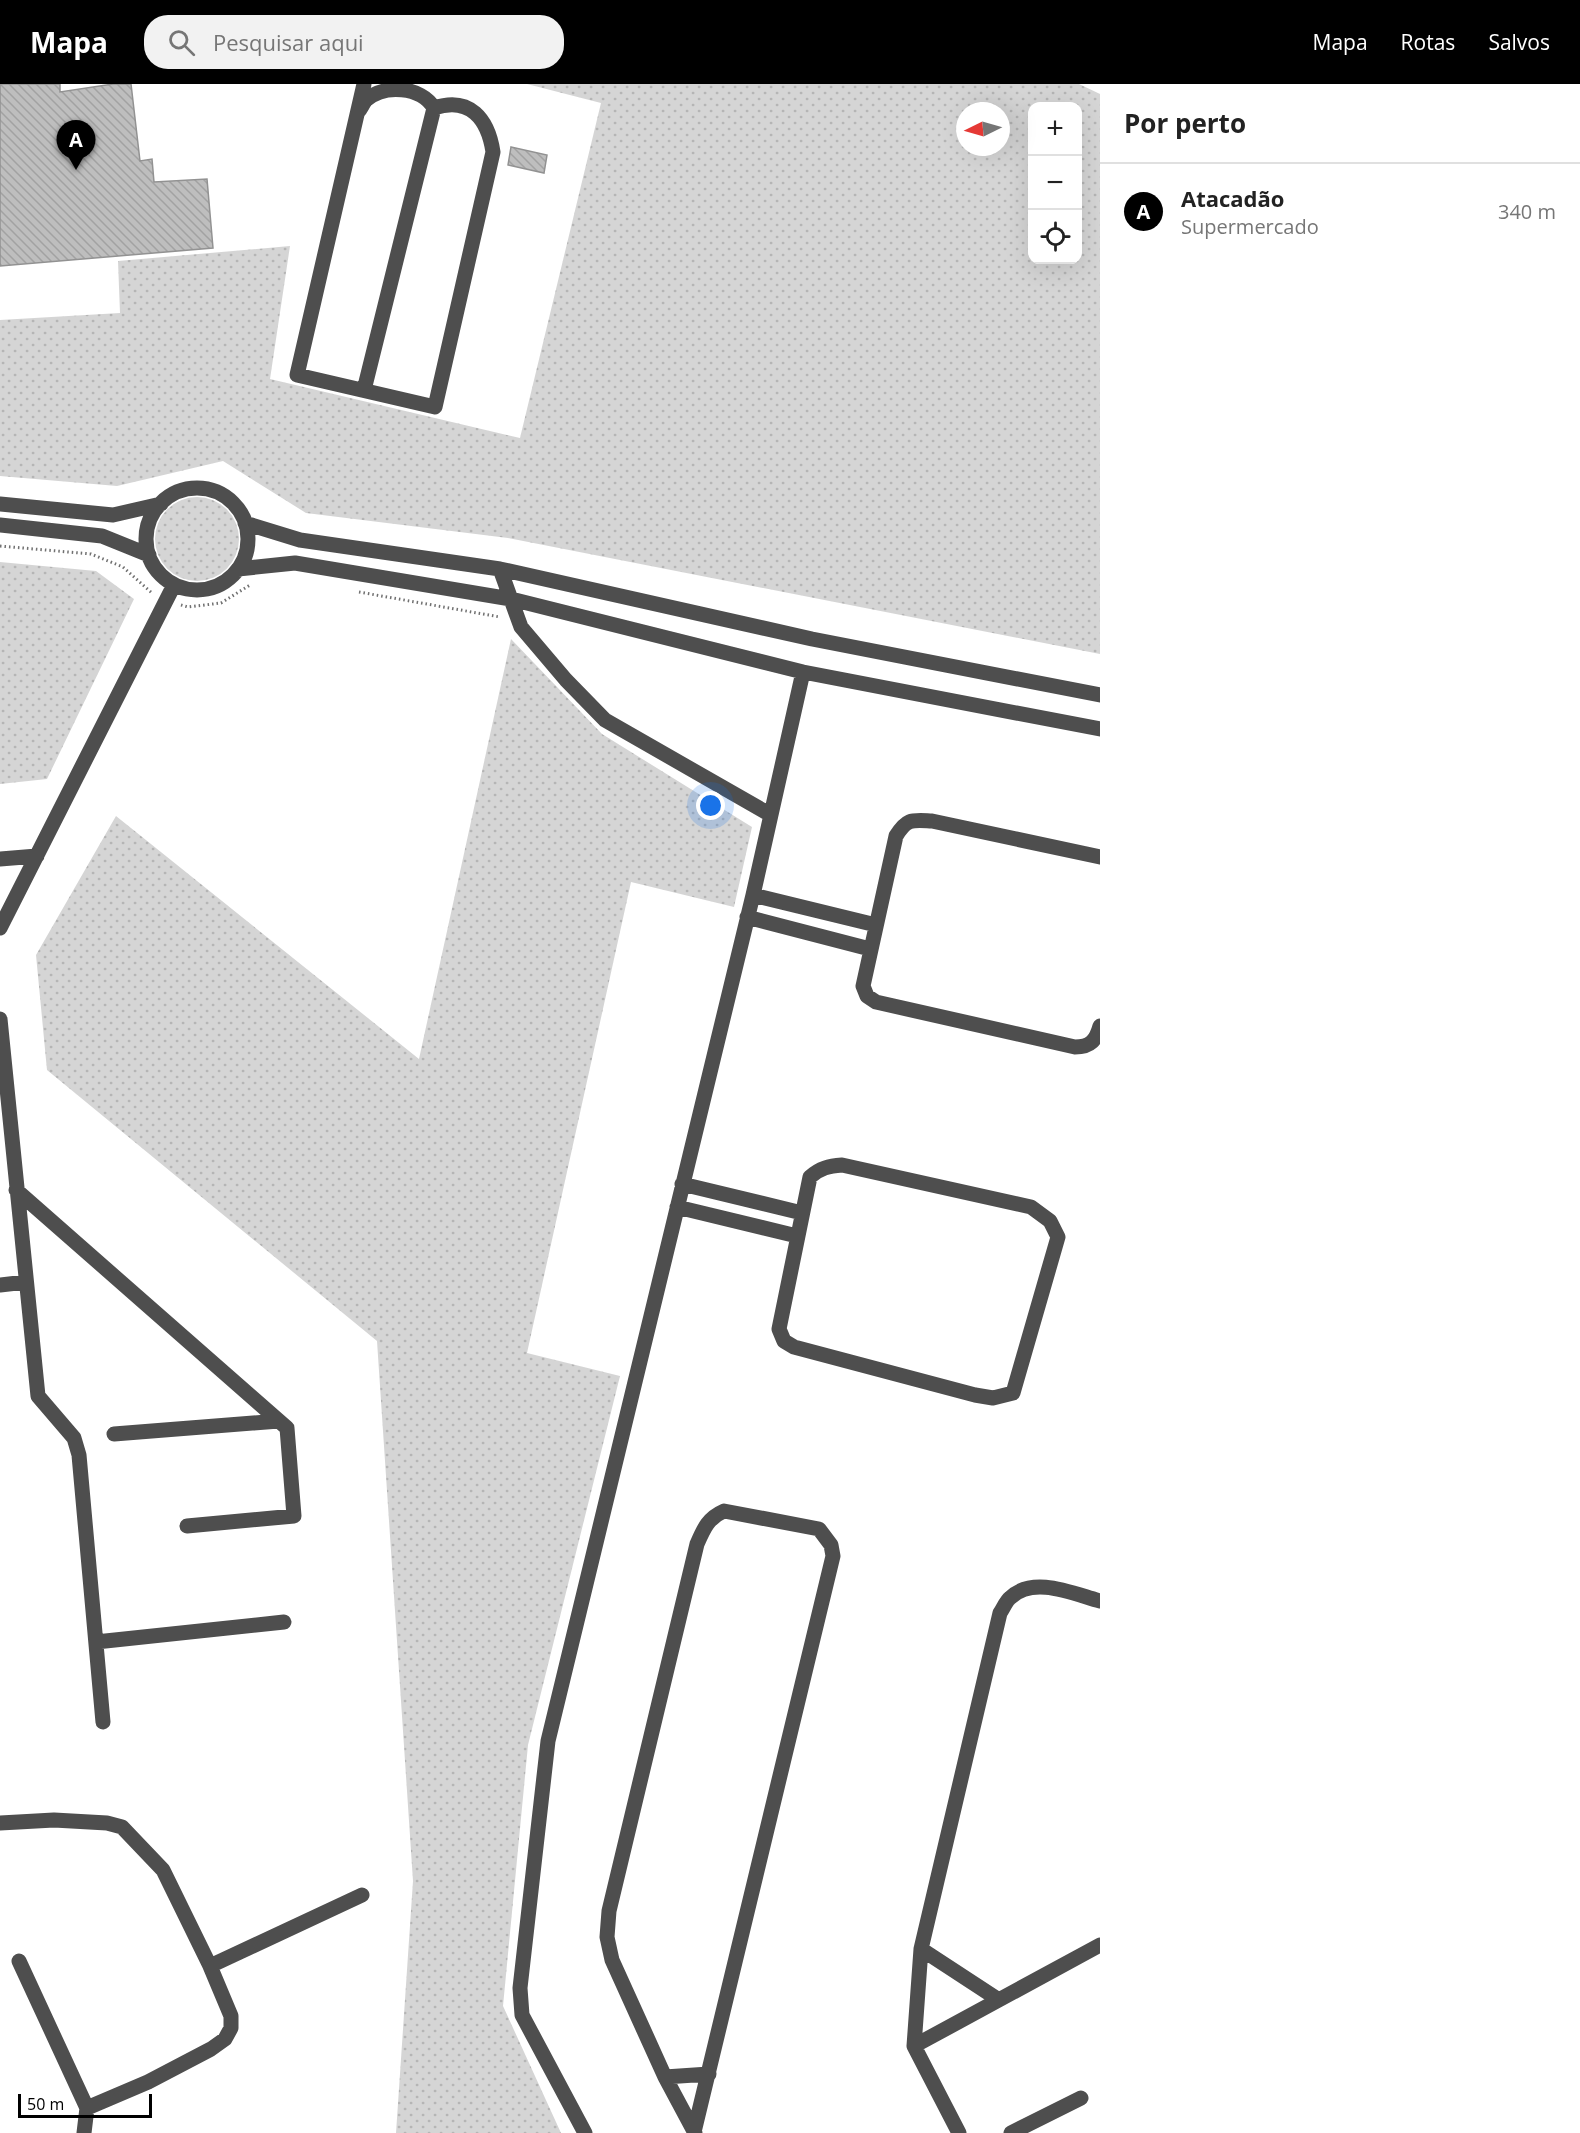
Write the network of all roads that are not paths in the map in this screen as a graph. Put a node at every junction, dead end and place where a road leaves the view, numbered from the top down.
1 (364, 84) edge
2 (379, 88) edge
3 (434, 108) junction
4 (358, 112) junction
5 (364, 390) junction
6 (0, 504) edge
7 (161, 504) junction
8 (245, 523) junction
9 (0, 525) edge
10 (149, 555) junction
11 (238, 569) junction
12 (500, 570) junction
13 (174, 585) junction
14 (511, 599) junction
15 (803, 672) junction
16 (1100, 695) edge
17 (1100, 729) edge
18 (771, 815) junction
19 (37, 856) junction
20 (1100, 857) edge
21 (0, 859) edge
22 (753, 895) junction
23 (747, 917) junction
24 (876, 925) junction
25 (0, 927) edge
26 (870, 949) junction
27 (0, 1019) edge
28 (1100, 1026) edge
29 (682, 1184) junction
30 (16, 1190) junction
31 (677, 1207) junction
32 (802, 1214) junction
33 (797, 1236) junction
34 (26, 1282) junction
35 (0, 1285) edge
36 (279, 1421) junction
37 (114, 1434) dead end
38 (187, 1526) dead end
39 (1100, 1601) edge
40 (284, 1622) dead end
41 (96, 1642) junction
42 (103, 1722) dead end
43 (0, 1823) edge
44 (362, 1895) dead end
45 (1100, 1945) edge
46 (921, 1949) junction
47 (20, 1961) dead end
48 (210, 1966) junction
49 (999, 2000) junction
50 (914, 2046) junction
51 (709, 2074) junction
52 (665, 2077) junction
53 (1081, 2098) dead end
54 (87, 2108) junction
55 (694, 2132) edge
56 (84, 2133) edge
57 (585, 2133) edge
58 (959, 2133) edge
59 (1011, 2133) edge

1 - 4 street
2 - 3 street
2 - 4 street
3 - 5 street
3 - 5 street
4 - 5 street
6 - 7 street
7 - 8 street
7 - 10 street
8 - 11 street
8 - 12 street
9 - 10 street
10 - 13 street
11 - 13 street
11 - 14 street
12 - 14 street
12 - 16 street
13 - 19 street
14 - 15 street
14 - 18 street
15 - 17 street
15 - 18 street
18 - 22 street
19 - 21 street
19 - 25 street
20 - 24 street
22 - 23 street
22 - 24 street
23 - 26 street
23 - 29 street
24 - 26 street
26 - 28 street
27 - 30 street
29 - 31 street
29 - 32 street
30 - 34 street
30 - 36 street
31 - 33 street
31 - 57 street
32 - 33 street
32 - 33 street
34 - 35 street
34 - 41 street
36 - 37 street
36 - 38 street
39 - 46 street
40 - 41 street
41 - 42 street
43 - 48 street
44 - 48 street
45 - 49 street
46 - 49 street
46 - 50 street
47 - 54 street
48 - 54 street
49 - 50 street
50 - 58 street
51 - 52 street
51 - 52 street
51 - 55 street
52 - 55 street
53 - 59 street
54 - 56 street

